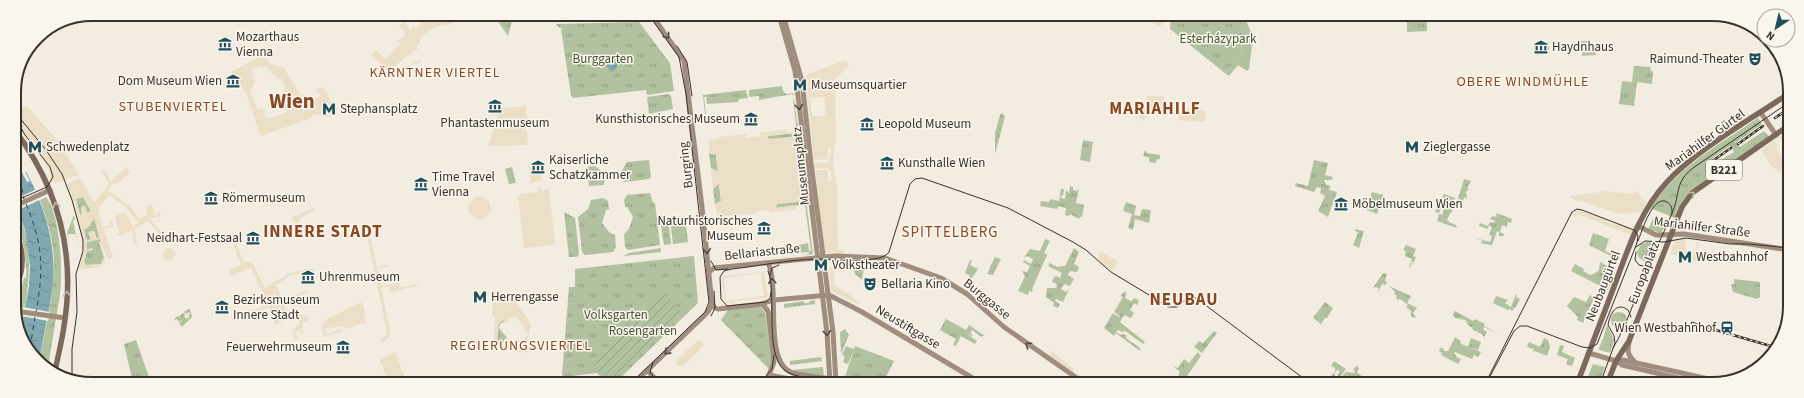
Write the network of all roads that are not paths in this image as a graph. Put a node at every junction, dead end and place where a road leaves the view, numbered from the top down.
1 (656, 21) edge
2 (781, 21) edge
3 (785, 21) edge
4 (1783, 98) edge
5 (1761, 113) junction
6 (1783, 130) edge
7 (1776, 135) junction
8 (21, 138) edge
9 (48, 191) junction
10 (21, 203) edge
11 (1638, 226) junction
12 (1671, 235) junction
13 (1783, 249) edge
14 (21, 253) edge
15 (820, 257) junction
16 (768, 263) junction
17 (21, 272) edge
18 (709, 272) junction
19 (821, 284) junction
20 (822, 294) junction
21 (829, 295) junction
22 (774, 300) junction
23 (712, 304) junction
24 (762, 304) junction
25 (22, 312) edge
26 (65, 318) junction
27 (1629, 341) junction
28 (1589, 354) junction
29 (1616, 361) junction
30 (1637, 363) junction
31 (56, 366) edge
32 (647, 370) junction
33 (640, 377) edge
34 (654, 377) edge
35 (779, 377) edge
36 (813, 377) edge
37 (832, 377) edge
38 (833, 377) edge
39 (971, 377) edge
40 (1075, 377) edge
41 (1580, 377) edge
42 (1610, 377) edge
43 (1675, 377) edge
44 (1700, 377) edge

1 -> 18 main road, Burgring
2 -> 15 main road, Museumsplatz
3 - 15 main road, Museumsplatz
4 - 5 main road, Mariahilfer Gürtel / B221
5 - 7 main road, Mariahilfer Gürtel
5 - 11 main road, Mariahilfer Gürtel / B221
6 - 7 main road, B221
12 -> 7 main road, B221
8 - 9 main road
9 - 10 main road
26 -> 9 main road
11 - 12 main road, Mariahilfer Straße
11 - 28 main road, Neubaugürtel / B221
12 - 13 main road, Mariahilfer Straße
12 - 27 main road, Europaplatz / B221
14 - 17 main road
15 - 16 main road, Bellariastraße
15 - 19 main road
15 - 21 main road
40 -> 15 main road, Burggasse
16 - 18 main road, Bellariastraße
22 -> 16 main road
18 - 23 main road, Burgring
19 - 20 main road
19 - 21 main road
20 - 21 main road, Neustiftgasse
20 - 22 main road, Neustiftgasse
20 -> 37 main road
21 - 38 main road
21 - 39 main road, Neustiftgasse
22 - 24 main road, Neustiftgasse
22 - 36 main road
23 - 24 main road, Neustiftgasse
23 -> 32 main road
24 - 35 main road
25 - 26 main road
26 - 31 main road
27 - 29 main road, Europaplatz / B221
27 - 30 main road
28 - 29 main road
28 - 41 main road, Neubaugürtel / B221
29 - 30 main road
29 - 42 main road, B221
29 - 43 main road
30 - 44 main road
32 - 33 main road
32 - 34 main road

